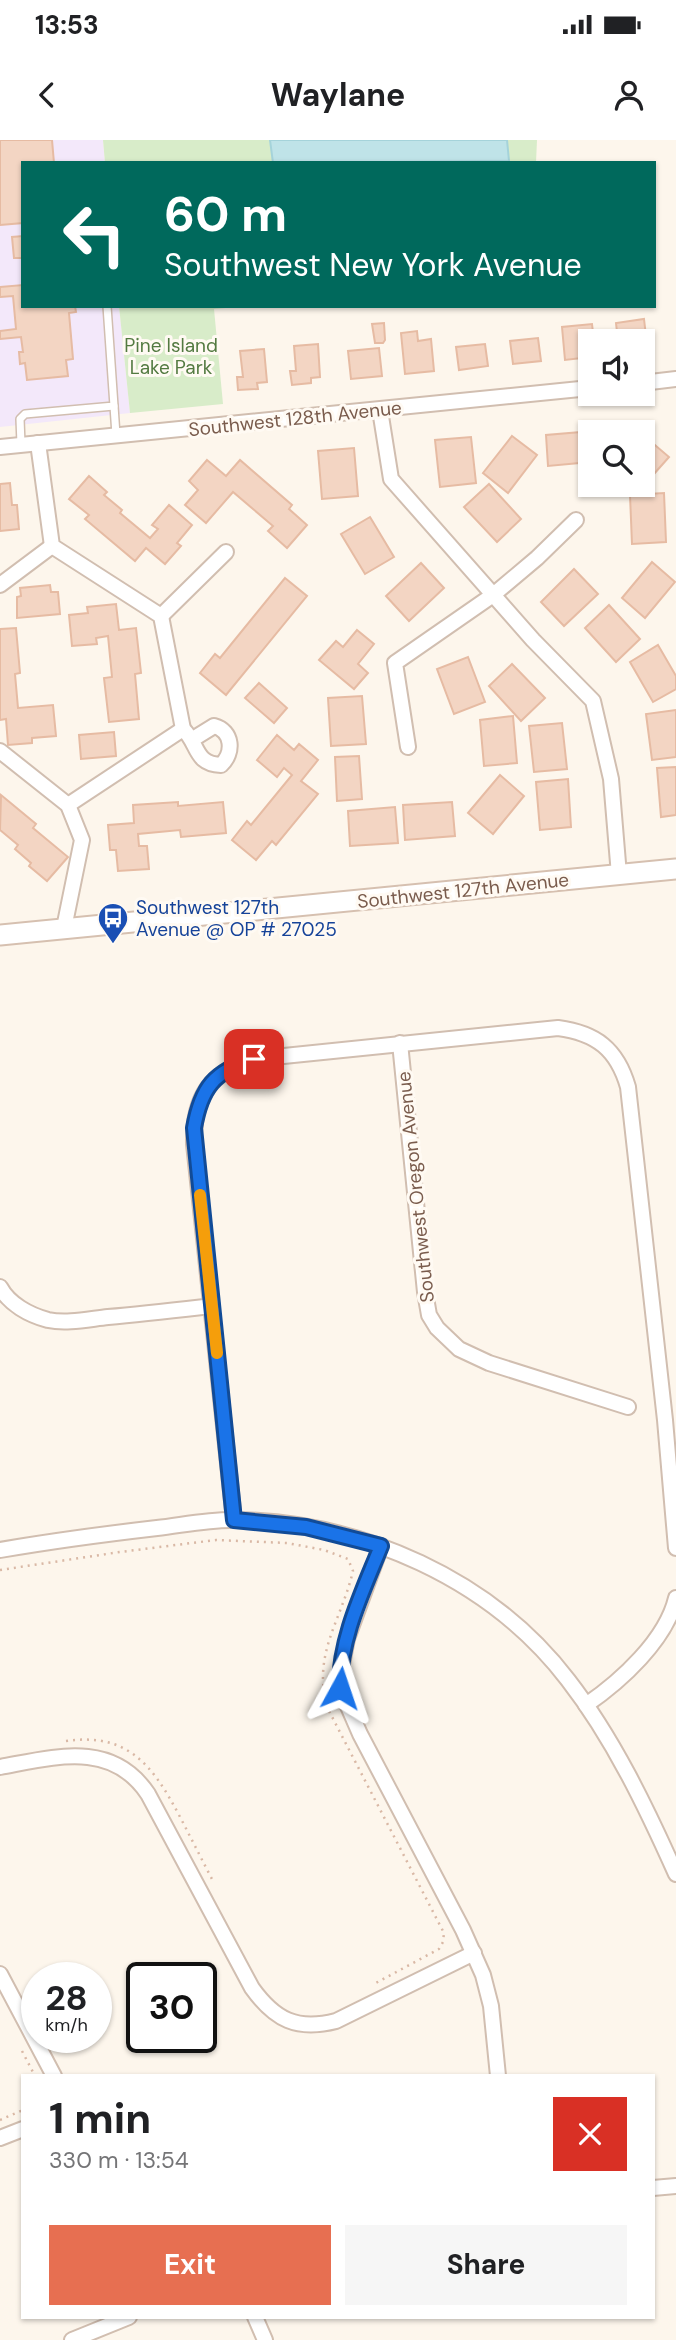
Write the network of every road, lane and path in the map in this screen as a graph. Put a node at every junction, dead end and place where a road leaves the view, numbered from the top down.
1 (107, 308) edge
2 (676, 379) edge
3 (655, 381) edge
4 (578, 389) edge
5 (114, 406) junction
6 (380, 410) junction
7 (116, 435) junction
8 (38, 443) junction
9 (21, 444) junction
10 (0, 447) edge
11 (576, 520) dead end
12 (52, 546) junction
13 (226, 552) dead end
14 (0, 584) edge
15 (493, 594) junction
16 (161, 616) junction
17 (408, 747) dead end
18 (0, 751) edge
19 (68, 805) junction
20 (676, 869) edge
21 (619, 875) junction
22 (64, 929) junction
23 (0, 935) edge
24 (400, 1043) junction
25 (0, 1287) edge
26 (212, 1306) junction
27 (628, 1407) dead end
28 (234, 1520) junction
29 (381, 1546) junction
30 (676, 1548) edge
31 (0, 1550) edge
32 (0, 1570) edge
33 (676, 1598) edge
34 (586, 1705) junction
35 (67, 1741) dead end
36 (0, 1767) edge
37 (676, 1874) edge
38 (215, 1884) dead end
39 (474, 1953) junction
40 (0, 1974) edge
41 (367, 1988) dead end
42 (53, 2074) edge
43 (498, 2074) edge
44 (21, 2111) edge
45 (0, 2120) edge
46 (21, 2130) edge
47 (0, 2138) edge
48 (676, 2186) edge
49 (655, 2188) edge
50 (124, 2319) edge
51 (256, 2319) edge
52 (72, 2340) edge
53 (265, 2340) edge

1 - 5 lane
2 - 3 street
4 - 6 street, Southwest 128th Avenue
5 - 7 lane
5 - 9 lane
6 - 7 street, Southwest 128th Avenue
6 - 15 street
7 - 8 street, Southwest 128th Avenue
8 - 9 street, Southwest 128th Avenue
8 - 12 street
9 - 10 street, Southwest 128th Avenue
11 - 15 street
12 - 14 street
12 - 16 street
13 - 16 street
15 - 17 street
15 - 21 street
16 - 19 street
18 - 19 street
19 - 22 street
20 - 21 main road, Southwest 127th Avenue
21 - 22 main road, Southwest 127th Avenue
22 - 23 main road, Southwest 127th Avenue
24 - 26 street
24 - 27 street, Southwest Oregon Avenue
24 - 30 street
25 - 26 street
26 - 28 street
28 - 29 street
28 - 31 street
29 - 34 street
29 - 39 street
32 - 41 path
33 - 34 street
34 - 37 street
35 - 38 path
36 - 39 street
39 - 43 street
40 - 42 street
44 - 45 path
46 - 47 street
48 - 49 street
50 - 52 street
51 - 53 street

